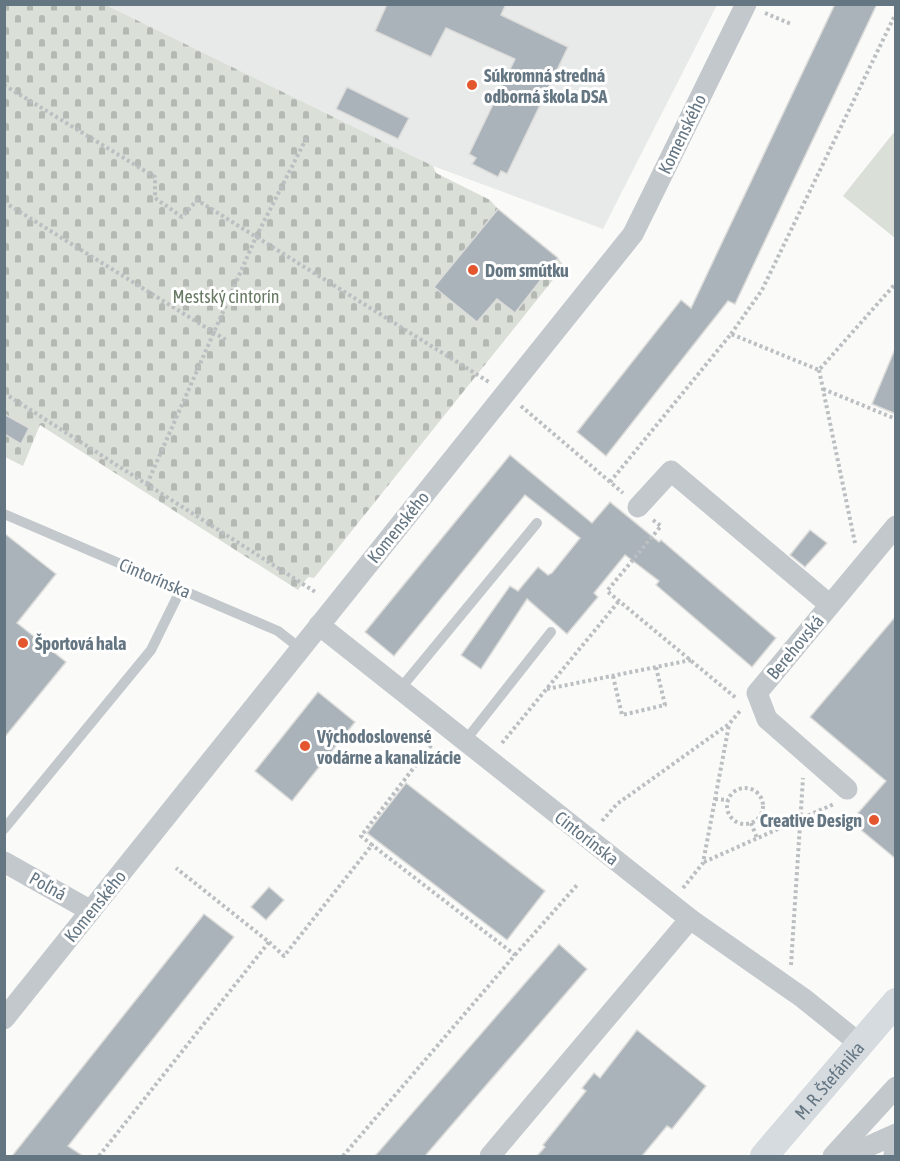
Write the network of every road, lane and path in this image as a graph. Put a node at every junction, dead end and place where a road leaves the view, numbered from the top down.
1 (755, 8) edge
2 (896, 13) edge
3 (791, 24) dead end
4 (4, 85) edge
5 (307, 137) dead end
6 (4, 202) edge
7 (256, 237) junction
8 (896, 283) edge
9 (215, 332) junction
10 (731, 333) junction
11 (226, 340) dead end
12 (819, 370) junction
13 (490, 383) dead end
14 (822, 388) junction
15 (4, 393) edge
16 (516, 402) dead end
17 (896, 419) edge
18 (610, 482) junction
19 (147, 484) junction
20 (638, 507) junction
21 (4, 514) edge
22 (537, 523) dead end
23 (896, 526) edge
24 (869, 558) junction
25 (181, 589) junction
26 (619, 601) junction
27 (830, 604) junction
28 (336, 605) junction
29 (319, 625) junction
30 (551, 632) dead end
31 (301, 649) junction
32 (691, 660) junction
33 (656, 667) junction
34 (613, 676) junction
35 (400, 689) junction
36 (546, 689) junction
37 (755, 698) junction
38 (729, 724) junction
39 (446, 726) junction
40 (465, 741) junction
41 (805, 753) junction
42 (488, 759) junction
43 (847, 789) joint
44 (715, 799) junction
45 (728, 800) junction
46 (800, 819) junction
47 (751, 823) junction
48 (4, 829) edge
49 (587, 837) junction
50 (757, 838) junction
51 (372, 845) junction
52 (703, 862) junction
53 (6, 867) edge
54 (176, 868) dead end
55 (578, 884) dead end
56 (671, 904) junction
57 (91, 911) junction
58 (690, 919) junction
59 (269, 942) junction
60 (515, 955) junction
61 (791, 966) dead end
62 (896, 1002) edge
63 (4, 1019) edge
64 (860, 1044) junction
65 (896, 1087) edge
66 (896, 1136) edge
67 (838, 1152) edge
68 (99, 1156) edge
69 (343, 1156) edge
70 (490, 1156) edge
71 (764, 1156) edge
72 (894, 1156) edge

1 - 3 path
1 - 28 street, Komenského
2 - 10 path
4 - 7 path
5 - 7 path
6 - 9 path
7 - 9 path
7 - 13 path
8 - 12 path
9 - 11 path
9 - 19 path
10 - 12 path
10 - 18 path
12 - 14 path
14 - 17 path
14 - 24 path
15 - 19 path
16 - 18 path
18 - 20 path
19 - 28 path
20 - 26 path
20 - 27 street
21 - 25 lane, Cintorínska
22 - 35 lane
23 - 24 street, Berehovská
24 - 27 street, Berehovská
25 - 31 lane, Cintorínska
25 - 48 lane
26 - 32 path
26 - 36 path
27 - 37 street, Berehovská
28 - 29 street, Komenského
29 - 31 street, Komenského
29 - 35 street, Cintorínska
30 - 40 lane
31 - 57 street, Komenského
32 - 33 path
32 - 37 path
33 - 34 path
33 - 34 path
34 - 36 path
35 - 39 street, Cintorínska
36 - 42 path
37 - 38 path
37 - 41 street, Berehovská
38 - 44 path
38 - 49 path
39 - 40 street, Cintorínska
39 - 51 path
40 - 42 street, Cintorínska
41 - 43 street, Berehovská
41 - 46 path
42 - 49 street, Cintorínska
43 - 46 path
44 - 45 path
44 - 52 path
45 - 47 path
45 - 47 path
46 - 50 path
46 - 61 path
47 - 50 path
49 - 56 street, Cintorínska
50 - 52 path
51 - 59 path
51 - 60 path
52 - 56 path
53 - 57 street, Poľná
54 - 59 path
55 - 60 path
56 - 58 street, Cintorínska
57 - 63 street, Komenského
58 - 64 street, Cintorínska
58 - 70 street
59 - 68 path
60 - 69 path
62 - 64 street, M. R. Štefánika
64 - 71 street, M. R. Štefánika
65 - 67 street
66 - 67 street
66 - 72 street

